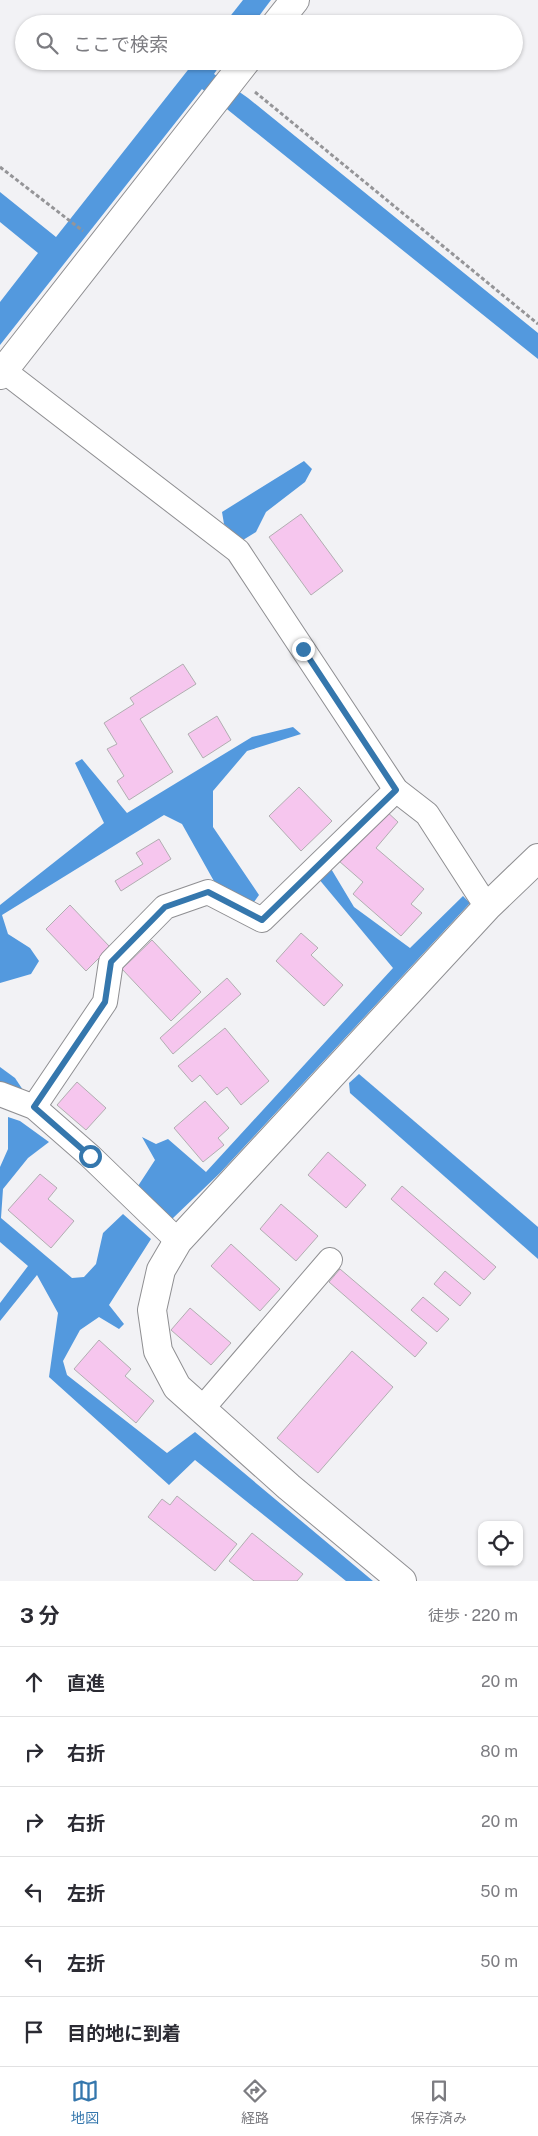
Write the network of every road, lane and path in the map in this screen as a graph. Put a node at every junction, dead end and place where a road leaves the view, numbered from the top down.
1 (294, 0) edge
2 (283, 15) edge
3 (239, 70) edge
4 (243, 70) edge
5 (0, 167) edge
6 (62, 215) dead end
7 (538, 324) edge
8 (2, 373) edge
9 (396, 790) junction
10 (538, 858) edge
11 (487, 907) junction
12 (0, 1094) edge
13 (34, 1107) junction
14 (178, 1241) junction
15 (330, 1260) dead end
16 (201, 1410) junction
17 (402, 1581) edge

1 - 2 street
3 - 8 street
4 - 7 path
5 - 6 path
8 - 9 street
9 - 11 street
9 - 13 street
10 - 11 street
11 - 14 street
12 - 13 street
13 - 14 street
14 - 16 street
15 - 16 street
16 - 17 street

